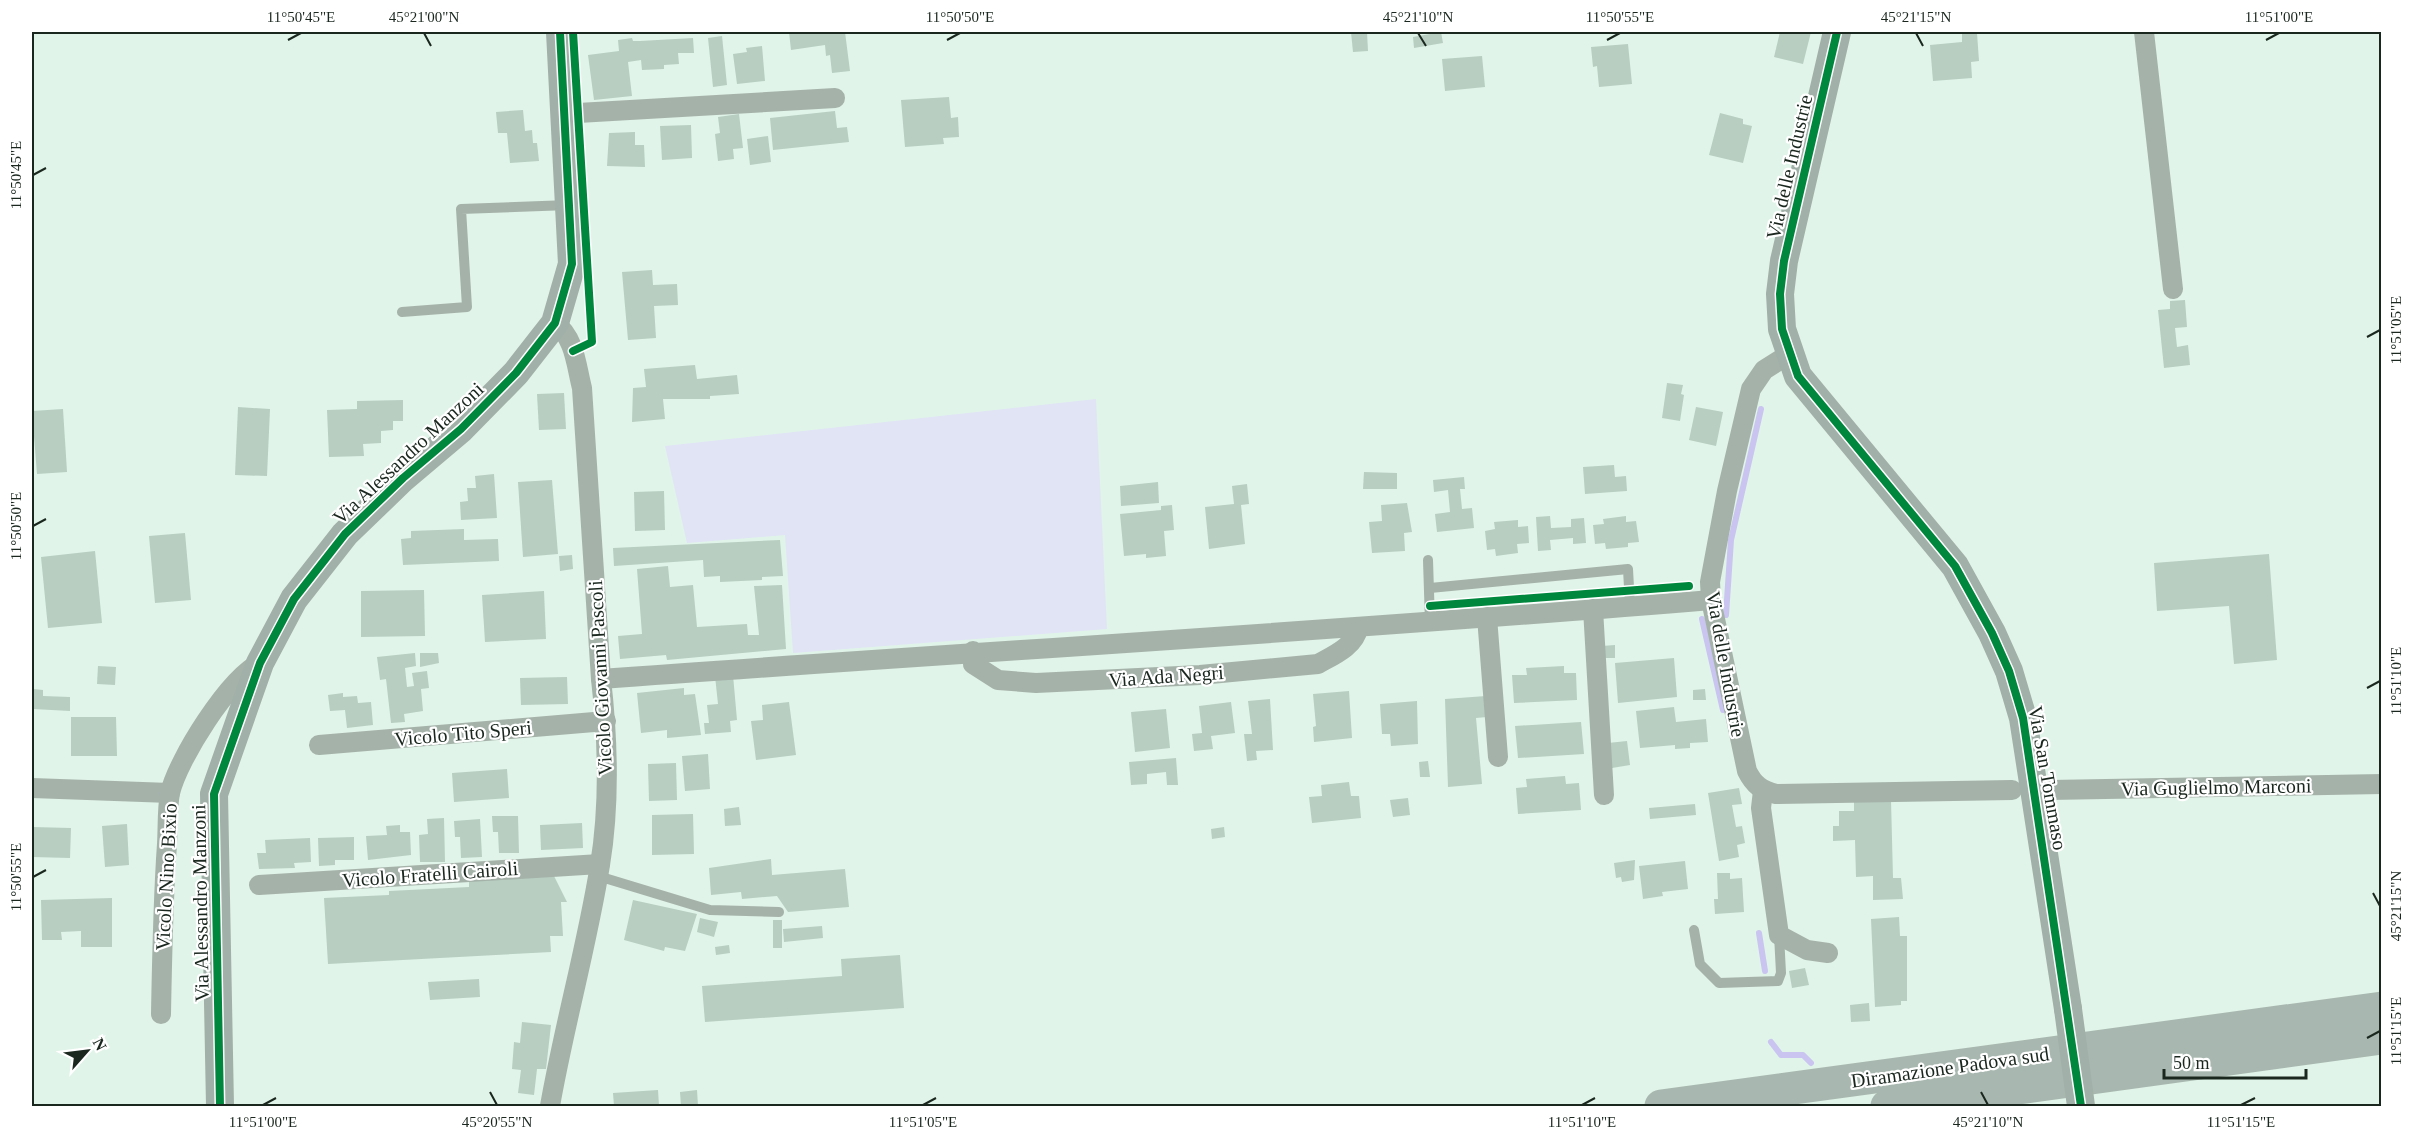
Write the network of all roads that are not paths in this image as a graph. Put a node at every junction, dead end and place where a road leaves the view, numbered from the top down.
1 (560, 32) edge
2 (1837, 32) edge
3 (2144, 32) edge
4 (835, 98) dead end
5 (565, 116) junction
6 (569, 205) junction
7 (2173, 290) dead end
8 (1780, 311) joint
9 (402, 312) dead end
10 (555, 323) junction
11 (1789, 354) junction
12 (1428, 560) dead end
13 (1430, 588) junction
14 (1711, 600) junction
15 (1630, 606) junction
16 (1593, 609) junction
17 (1487, 617) junction
18 (1430, 623) junction
19 (1358, 628) junction
20 (973, 651) junction
21 (260, 663) junction
22 (601, 679) junction
23 (606, 721) junction
24 (319, 745) dead end
25 (1498, 757) dead end
26 (2382, 784) edge
27 (32, 788) edge
28 (2012, 790) dead end
29 (2050, 790) dead end
30 (1763, 791) junction
31 (170, 793) junction
32 (1604, 795) dead end
33 (599, 870) junction
34 (259, 885) dead end
35 (779, 912) dead end
36 (1694, 930) dead end
37 (1779, 935) junction
38 (1828, 953) dead end
39 (2382, 1008) edge
40 (161, 1014) dead end
41 (2382, 1038) edge
42 (220, 1107) edge
43 (550, 1107) edge
44 (1661, 1107) edge
45 (1887, 1107) edge
46 (2081, 1107) edge

1 - 5 street, Via Alessandro Manzoni
2 - 8 street, Via delle Industrie
3 - 7 street
4 - 5 street
5 - 6 street, Via Alessandro Manzoni
6 - 9 lane
6 - 10 street, Via Alessandro Manzoni
8 - 11 street, Via San Tommaso
10 - 21 street, Via Alessandro Manzoni
10 - 22 street, Vicolo Giovanni Pascoli
11 - 14 street, Via delle Industrie
11 - 46 street, Via San Tommaso, bridge
12 - 13 lane
13 - 15 lane
13 - 18 lane
14 - 15 street, Via Ada Negri
14 - 30 street, Via delle Industrie
15 - 16 street, Via Ada Negri
16 - 17 street, Via Ada Negri
16 - 32 street
17 - 18 street, Via Ada Negri
17 - 25 street
18 - 19 street, Via Ada Negri
19 - 20 street, Via Ada Negri
19 - 20 street, Via Ada Negri
20 - 22 street, Via Ada Negri
21 - 31 street, Vicolo Nino Bixio
21 - 42 street, Via Alessandro Manzoni
22 - 23 street, Vicolo Giovanni Pascoli
23 - 24 street, Vicolo Tito Speri
23 - 33 street, Vicolo Giovanni Pascoli
26 - 29 street, Via Guglielmo Marconi
27 - 31 street
28 - 30 street
30 - 37 street
31 - 40 street, Vicolo Nino Bixio
33 - 34 street, Vicolo Fratelli Cairoli
33 - 35 lane
33 - 43 street, Vicolo Giovanni Pascoli
36 - 37 lane
37 - 38 street
39 - 44 highway, Diramazione Padova sud
41 - 45 highway, Diramazione Padova sud

